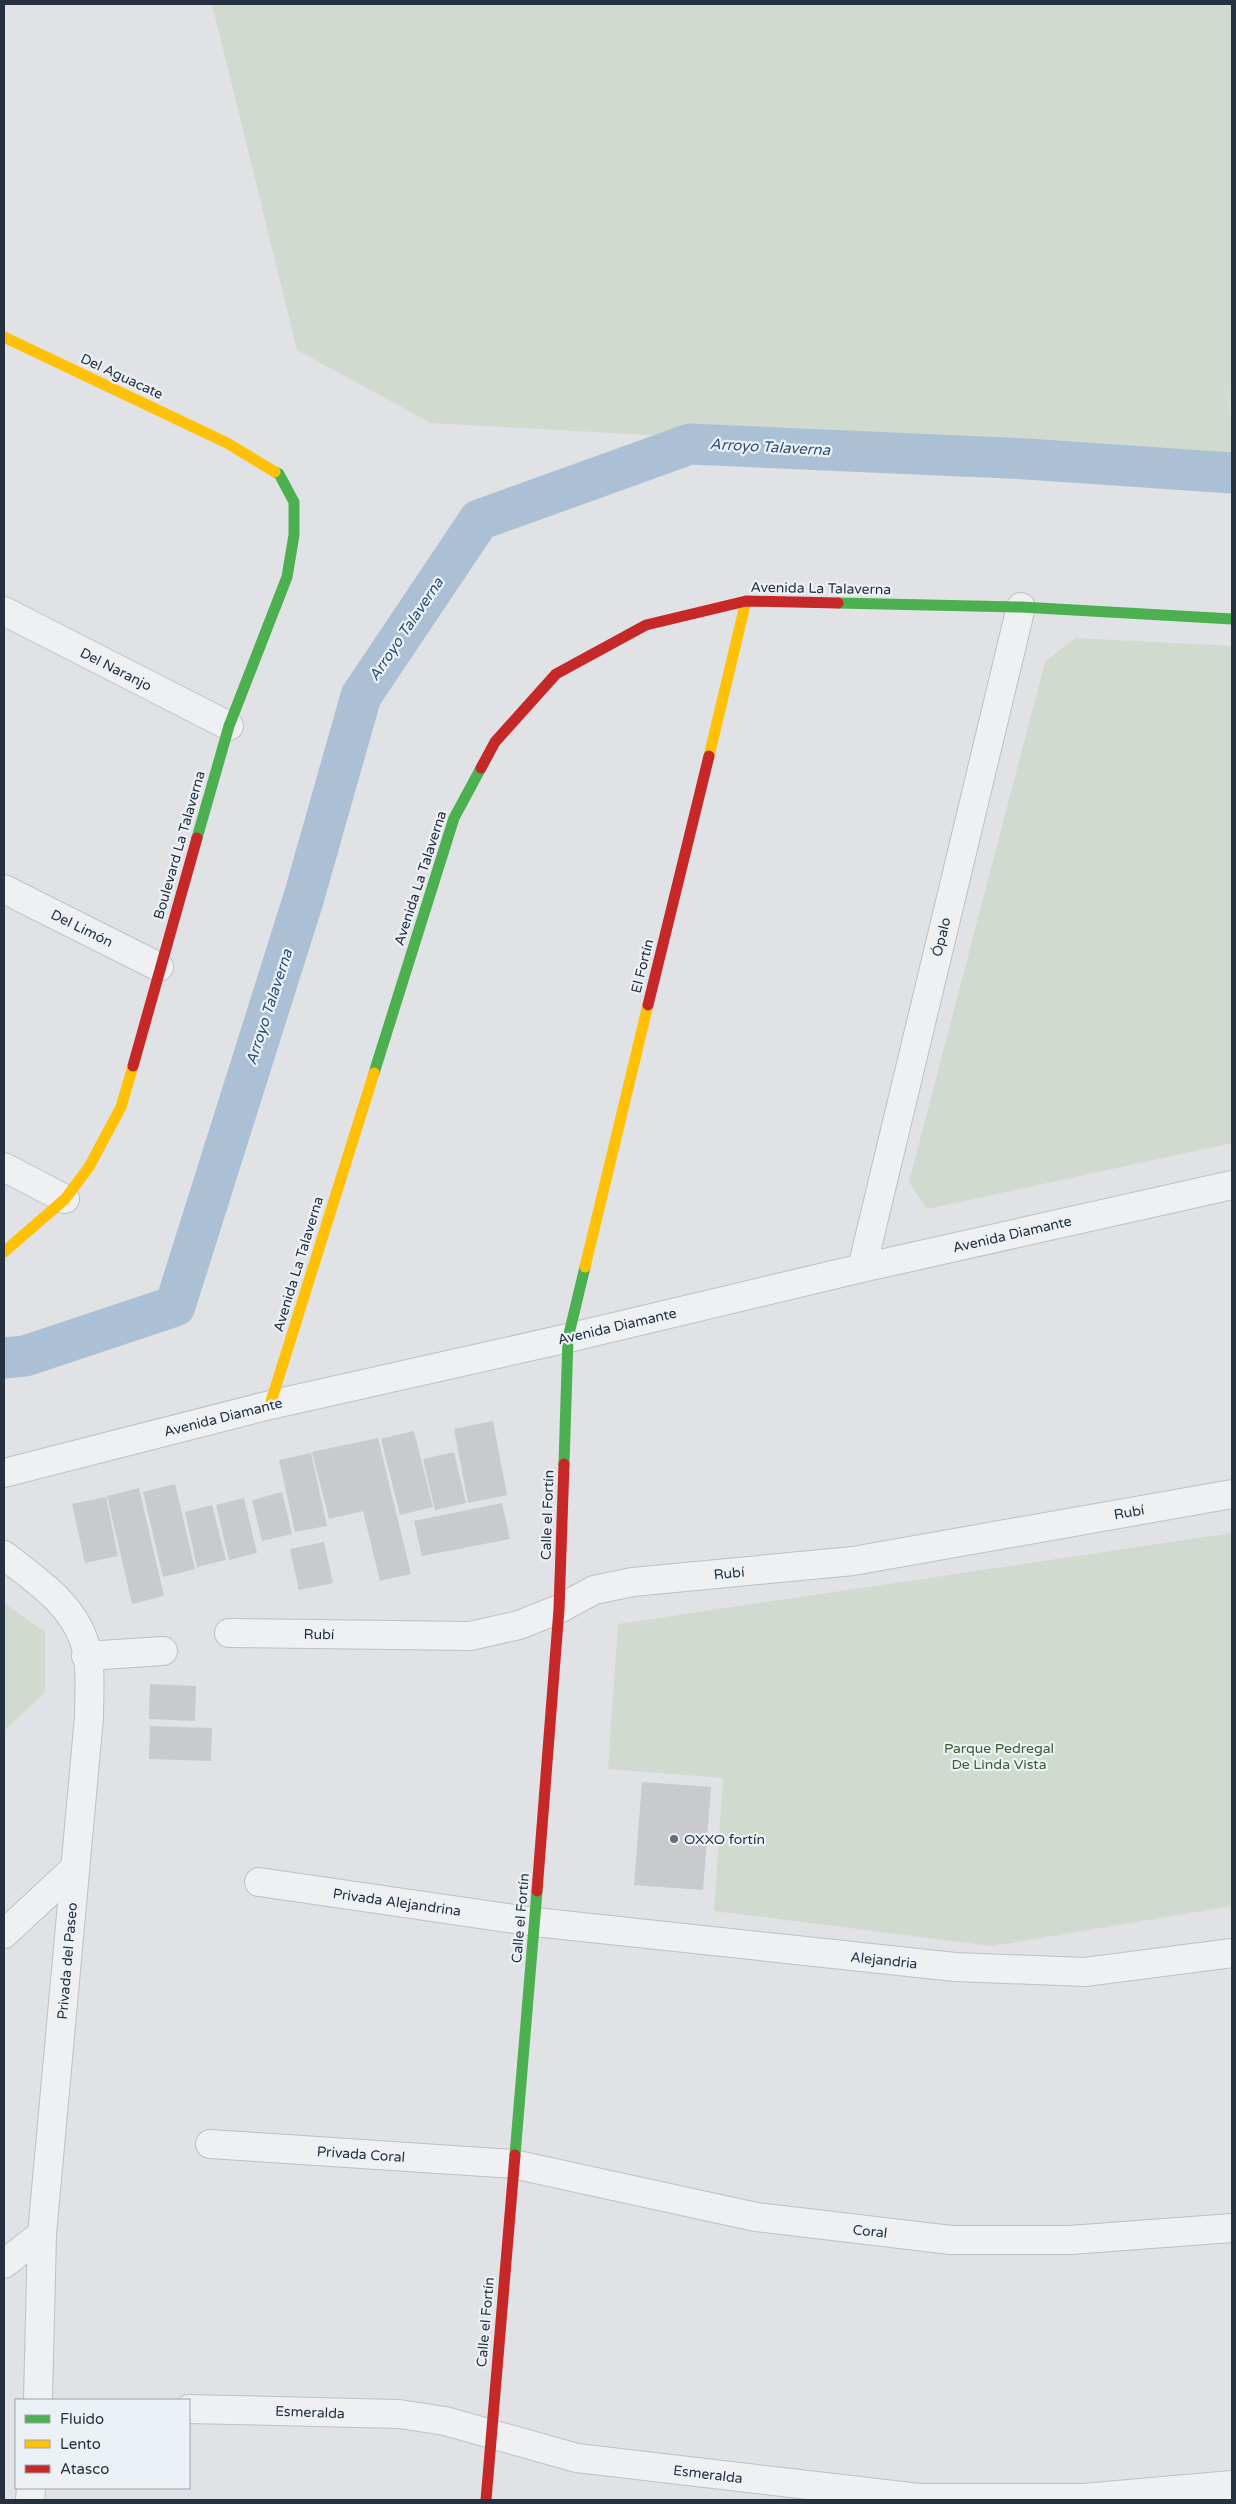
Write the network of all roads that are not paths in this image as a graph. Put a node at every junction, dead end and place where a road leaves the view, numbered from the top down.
1 (4, 337) edge
2 (227, 443) joint
3 (746, 601) junction
4 (1021, 607) junction
5 (4, 611) edge
6 (1232, 619) edge
7 (229, 726) junction
8 (4, 889) edge
9 (159, 967) junction
10 (4, 1167) edge
11 (1232, 1186) edge
12 (65, 1199) junction
13 (4, 1252) edge
14 (862, 1268) junction
15 (568, 1338) junction
16 (270, 1405) junction
17 (4, 1473) edge
18 (1232, 1494) edge
19 (4, 1555) edge
20 (559, 1609) junction
21 (229, 1633) dead end
22 (163, 1651) dead end
23 (86, 1656) junction
24 (75, 1868) junction
25 (259, 1882) dead end
26 (535, 1922) junction
27 (4, 1934) edge
28 (1232, 1953) edge
29 (210, 2144) dead end
30 (513, 2164) junction
31 (1232, 2228) edge
32 (42, 2234) junction
33 (4, 2264) edge
34 (43, 2399) edge
35 (190, 2408) edge
36 (491, 2436) junction
37 (1232, 2485) edge
38 (486, 2500) edge

1 - 2 street, Del Aguacate
2 - 7 street, Boulevard La Talaverna
3 - 4 street, Avenida La Talaverna
3 - 15 street, El Fortín
3 - 16 street, Avenida La Talaverna
4 - 6 street, Avenida La Talaverna
4 - 14 street, Ópalo
5 - 7 street, Del Naranjo
7 - 9 street, Boulevard La Talaverna
8 - 9 street, Del Limón
9 - 12 street, Boulevard La Talaverna
10 - 12 street
11 - 14 street, Avenida Diamante
12 - 13 street, Boulevard La Talaverna
14 - 15 street, Avenida Diamante
15 - 16 street, Avenida Diamante
15 - 20 street, Calle el Fortín
16 - 17 street, Avenida Diamante
18 - 20 street, Rubí
19 - 23 street, Privada del Paseo
20 - 21 street, Rubí
20 - 26 street, Calle el Fortín
22 - 23 street
23 - 24 street, Privada del Paseo
24 - 27 street
24 - 32 street, Privada del Paseo
25 - 26 street, Privada Alejandrina
26 - 28 street, Alejandria
26 - 30 street, Calle el Fortín
29 - 30 street, Privada Coral
30 - 31 street, Coral
30 - 36 street, Calle el Fortín
32 - 33 street
32 - 34 street, Privada del Paseo
35 - 36 street, Esmeralda
36 - 37 street, Esmeralda
36 - 38 street, Calle el Fortín

